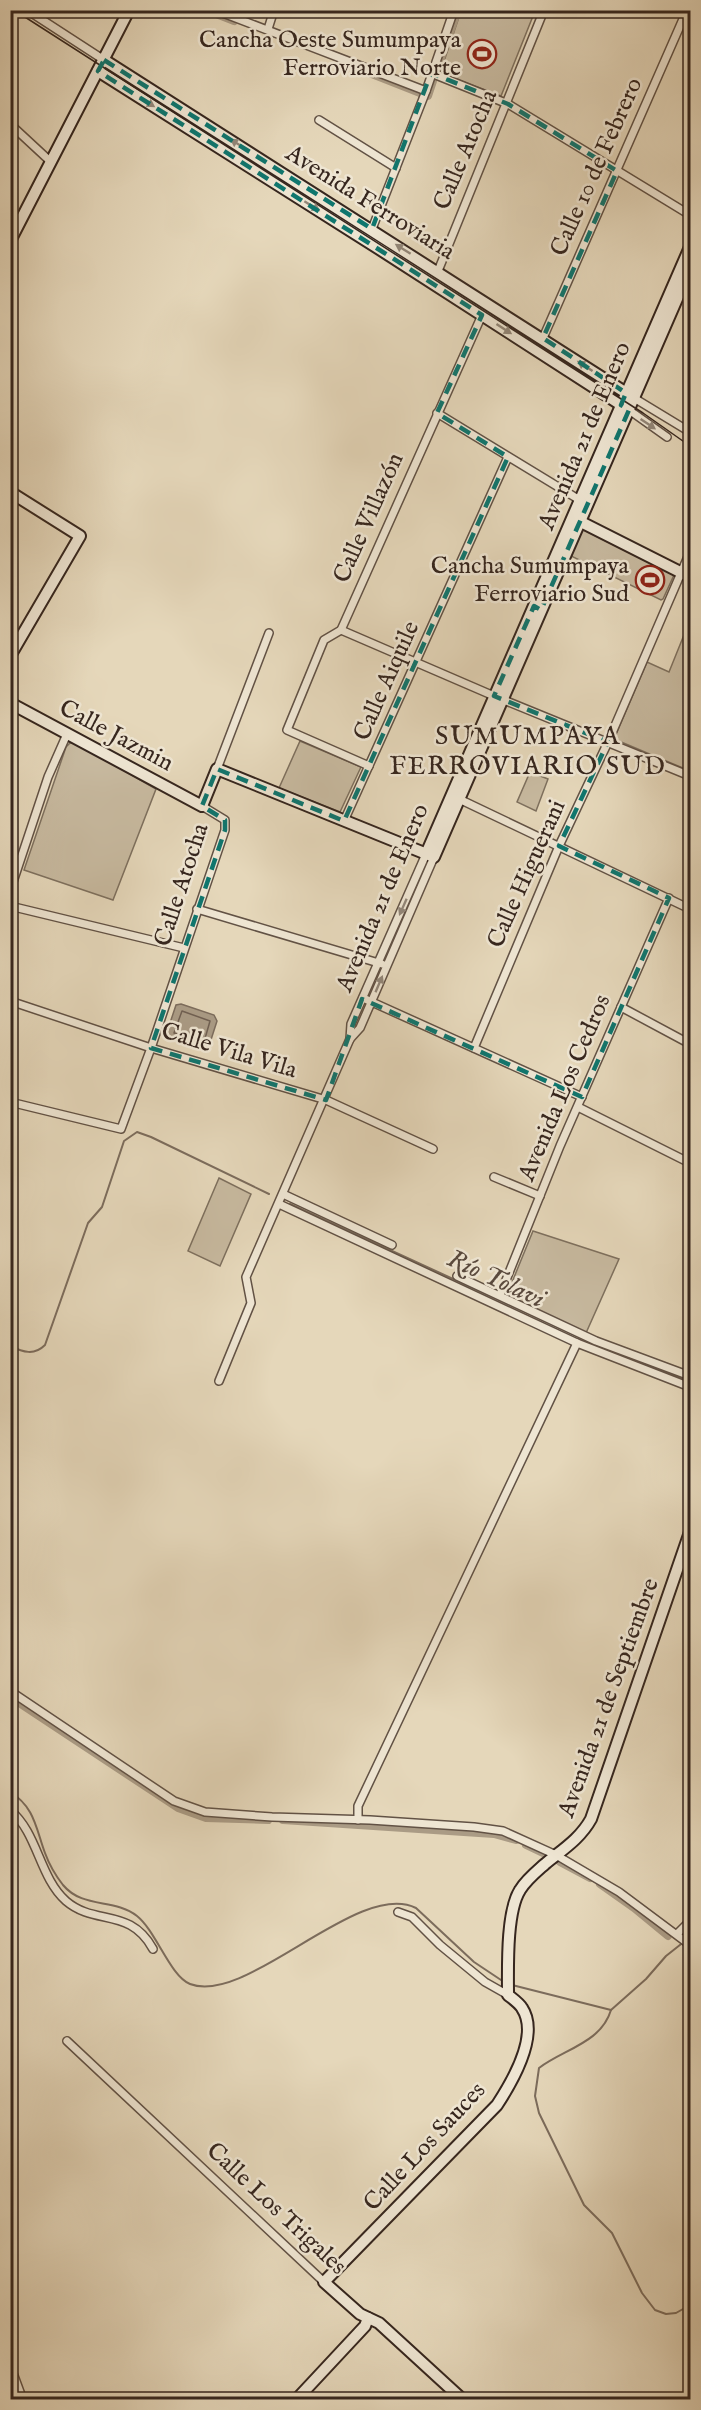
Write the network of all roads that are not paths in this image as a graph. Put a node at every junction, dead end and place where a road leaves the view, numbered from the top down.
1 (27, 10) edge
2 (129, 10) edge
3 (215, 10) edge
4 (274, 10) edge
5 (454, 10) edge
6 (544, 10) edge
7 (677, 10) edge
8 (688, 14) edge
9 (268, 29) junction
10 (104, 60) junction
11 (98, 71) junction
12 (431, 73) junction
13 (426, 91) junction
14 (508, 104) junction
15 (319, 120) dead end
16 (10, 124) edge
17 (51, 162) junction
18 (396, 168) junction
19 (617, 171) junction
20 (690, 215) edge
21 (372, 229) junction
22 (10, 241) edge
23 (690, 247) edge
24 (690, 268) edge
25 (438, 271) junction
26 (482, 315) junction
27 (543, 338) junction
28 (630, 395) junction
29 (625, 408) junction
30 (436, 413) junction
31 (690, 432) edge
32 (667, 437) dead end
33 (508, 457) junction
34 (10, 492) edge
35 (584, 502) junction
36 (576, 520) junction
37 (690, 552) edge
38 (686, 575) edge
39 (341, 630) junction
40 (269, 633) dead end
41 (10, 656) edge
42 (417, 663) junction
43 (499, 698) junction
44 (10, 703) edge
45 (67, 734) junction
46 (608, 742) junction
47 (369, 766) junction
48 (217, 769) junction
49 (690, 776) edge
50 (454, 797) junction
51 (202, 806) junction
52 (344, 821) junction
53 (559, 846) junction
54 (430, 855) junction
55 (10, 891) edge
56 (669, 898) junction
57 (10, 906) edge
58 (198, 909) junction
59 (690, 909) edge
60 (184, 948) junction
61 (378, 963) junction
62 (387, 965) junction
63 (363, 998) junction
64 (10, 1001) edge
65 (371, 1002) junction
66 (621, 1007) junction
67 (350, 1039) junction
68 (690, 1044) edge
69 (152, 1048) junction
70 (474, 1048) junction
71 (582, 1097) junction
72 (326, 1100) junction
73 (10, 1102) edge
74 (578, 1107) junction
75 (433, 1149) dead end
76 (690, 1163) edge
77 (494, 1177) dead end
78 (283, 1194) junction
79 (540, 1196) junction
80 (279, 1204) junction
81 (392, 1245) dead end
82 (457, 1276) dead end
83 (500, 1295) junction
84 (577, 1343) junction
85 (690, 1376) edge
86 (219, 1381) dead end
87 (690, 1387) edge
88 (690, 1532) edge
89 (10, 1691) edge
90 (10, 1810) edge
91 (358, 1820) junction
92 (556, 1855) junction
93 (398, 1912) dead end
94 (690, 1921) edge
95 (678, 1935) junction
96 (689, 1944) edge
97 (153, 1949) dead end
98 (508, 1989) junction
99 (67, 2041) dead end
100 (324, 2282) junction
101 (368, 2318) junction
102 (10, 2365) edge
103 (23, 2400) edge
104 (297, 2400) edge
105 (463, 2400) edge

1 - 10 street, Avenida Ferroviaria
2 - 10 street
3 - 9 street
4 - 9 street
5 - 12 street
6 - 14 street, Calle Atocha
7 - 8 street
8 - 19 street, Calle 10 de Febrero
9 - 13 street
10 - 11 street
21 -> 10 street, Avenida Ferroviaria
11 - 17 street
11 -> 26 street, Avenida Ferroviaria
12 - 13 street
12 - 14 street
13 - 18 street
14 - 19 street
14 - 25 street, Calle Atocha
15 - 18 street
16 - 17 street
17 - 22 street
18 - 21 street
19 - 20 street
19 - 27 street, Calle 10 de Febrero
25 -> 21 street, Avenida Ferroviaria
23 - 28 street, Avenida 21 de Enero
24 - 28 street, Avenida 21 de Enero
25 - 27 street, Avenida Ferroviaria
26 -> 29 street, Avenida Ferroviaria
26 - 30 street, Calle Villazón
28 -> 27 street, Avenida Ferroviaria
28 - 29 street, Avenida 21 de Enero
28 - 31 street, Avenida Ferroviaria
29 -> 32 street, Avenida Ferroviaria
29 - 35 street, Avenida 21 de Enero
30 - 33 street
30 - 39 street, Calle Villazón
33 - 35 street
33 - 42 street, Calle Aiquile
34 - 41 street
35 - 36 street, Avenida 21 de Enero
36 - 38 street
36 - 43 street, Avenida 21 de Enero
37 - 38 street, Calle Higuerani
38 - 46 street, Calle Higuerani
39 - 42 street
39 - 47 street, Calle Villazón
40 - 48 street, Calle Atocha
42 - 43 street
42 - 47 street, Calle Aiquile
43 - 46 street
43 - 50 street, Avenida 21 de Enero
44 - 45 street, Calle Jazmin
45 - 51 street, Calle Jazmin
45 - 55 street
46 - 49 street
46 - 53 street, Calle Higuerani
47 - 52 street, Calle Aiquile
48 - 51 street, Calle Atocha
48 - 52 street
50 - 53 street
50 - 54 street, Avenida 21 de Enero
51 - 58 street, Calle Atocha
52 - 54 street
53 - 56 street
53 - 70 street, Calle Higuerani
54 -> 61 street, Avenida 21 de Enero
54 - 62 street, Avenida 21 de Enero
56 - 59 street
56 - 66 street, Avenida Los Cedros
57 - 60 street
58 - 60 street, Calle Atocha
58 - 61 street
60 - 69 street, Calle Atocha
61 - 62 street
61 - 63 street, Avenida 21 de Enero
65 -> 62 street, Avenida 21 de Enero
63 - 65 street
63 - 67 street, Avenida 21 de Enero
64 - 69 street, Calle Vila Vila
65 - 67 street, Avenida 21 de Enero
65 - 70 street
66 - 68 street
66 - 71 street, Avenida Los Cedros
67 - 72 street, Avenida 21 de Enero
69 - 72 street, Calle Vila Vila
69 - 73 street, Calle Atocha
70 - 71 street
71 - 74 street, Avenida Los Cedros
72 - 75 street, Calle Vila Vila
72 - 78 street, Avenida 21 de Enero
74 - 76 street
74 - 79 street, Avenida Los Cedros
77 - 79 street
78 - 80 street, Avenida 21 de Enero
78 - 81 street
79 - 83 street, Avenida Los Cedros
80 - 84 street
80 - 86 street, Avenida 21 de Enero
82 - 83 street
83 - 85 street
84 - 87 street
84 - 91 street
88 - 92 street, Avenida 21 de Septiembre
89 - 91 street
90 - 97 street
91 - 92 street
92 - 95 street
92 - 98 street, Avenida 21 de Septiembre
93 - 98 street
94 - 95 street
95 - 96 street
98 - 100 street, Calle Los Sauces
99 - 100 street, Calle Los Trigales
100 - 101 street, Calle Los Trigales
101 - 104 street
101 - 105 street, Calle Los Trigales
102 - 103 street

